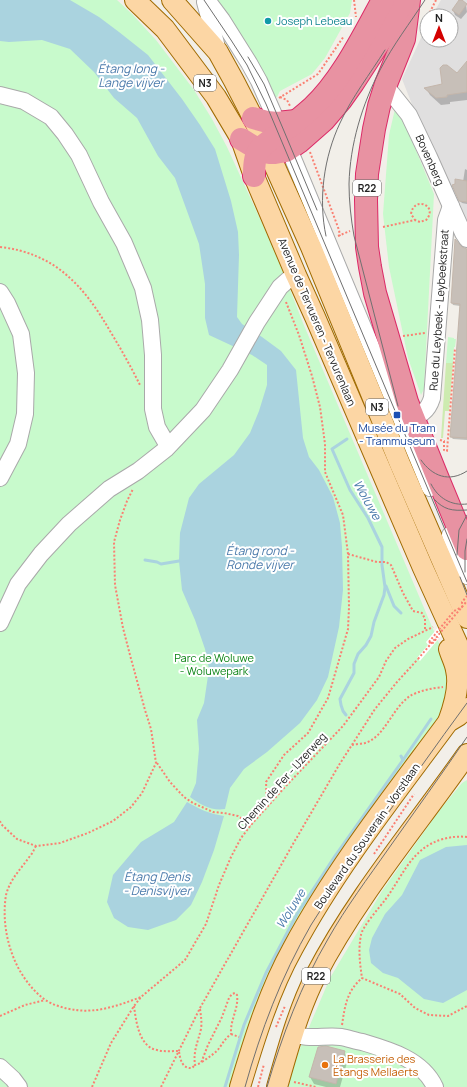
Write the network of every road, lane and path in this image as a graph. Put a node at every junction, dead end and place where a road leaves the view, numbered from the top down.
1 (135, 0) edge
2 (172, 0) edge
3 (206, 0) edge
4 (354, 0) edge
5 (383, 0) edge
6 (404, 0) edge
7 (409, 0) edge
8 (356, 18) dead end
9 (347, 30) dead end
10 (218, 52) junction
11 (386, 84) junction
12 (0, 95) edge
13 (280, 97) dead end
14 (253, 118) joint
15 (276, 140) junction
16 (254, 176) joint
17 (451, 206) junction
18 (414, 220) junction
19 (380, 228) dead end
20 (341, 235) dead end
21 (467, 240) edge
22 (0, 247) edge
23 (285, 283) joint
24 (0, 292) edge
25 (438, 334) junction
26 (388, 339) junction
27 (455, 348) dead end
28 (142, 389) dead end
29 (408, 420) junction
30 (435, 441) dead end
31 (168, 446) junction
32 (138, 471) junction
33 (0, 478) edge
34 (463, 549) edge
35 (348, 554) junction
36 (467, 576) edge
37 (467, 596) edge
38 (467, 601) edge
39 (464, 612) edge
40 (438, 617) junction
41 (0, 623) edge
42 (425, 631) junction
43 (439, 636) dead end
44 (467, 665) edge
45 (445, 686) dead end
46 (467, 708) edge
47 (448, 722) junction
48 (352, 745) junction
49 (467, 754) edge
50 (156, 763) junction
51 (459, 774) edge
52 (267, 807) junction
53 (0, 821) edge
54 (251, 825) junction
55 (467, 837) edge
56 (36, 846) junction
57 (362, 978) junction
58 (141, 998) junction
59 (45, 1000) junction
60 (134, 1006) junction
61 (467, 1006) edge
62 (200, 1008) junction
63 (0, 1016) edge
64 (292, 1033) junction
65 (341, 1037) junction
66 (179, 1051) junction
67 (201, 1062) junction
68 (195, 1065) junction
69 (0, 1067) edge
70 (285, 1084) edge
71 (19, 1087) edge
72 (92, 1087) edge
73 (161, 1087) edge
74 (240, 1087) edge
75 (316, 1087) edge
76 (435, 1087) edge

1 - 15 main road, Avenue de Tervueren - Tervurenlaan / N3
2 - 10 main road, Avenue de Tervueren - Tervurenlaan / N3
3 - 10 street, Avenue de Tervueren - Tervurenlaan
3 - 15 street, Avenue de Tervueren - Tervurenlaan
4 - 8 path
5 - 15 highway
6 - 15 highway
7 - 11 highway, R22
9 - 13 path
10 - 14 main road, Avenue de Tervueren - Tervurenlaan / N3
11 - 17 street, Bovenberg
11 - 26 highway, R22
12 - 31 street
14 - 15 highway
15 - 16 highway
15 - 20 path
15 - 29 street
15 - 39 main road, Avenue de Tervueren - Tervurenlaan / N3
16 - 40 main road, Avenue de Tervueren - Tervurenlaan / N3
17 - 21 street, Bovenberg
17 - 25 street, Rue du Leybeek - Leybeekstraat
18 - 18 path
18 - 19 path
22 - 28 path
23 - 31 street
23 - 35 path
24 - 33 street
25 - 26 path
25 - 29 street, Rue du Leybeek - Leybeekstraat
26 - 29 highway
27 - 30 path
29 - 34 highway
31 - 32 street
32 - 41 street
32 - 50 path
34 - 36 street
35 - 42 path
35 - 52 path
37 - 39 path, bridge
38 - 39 path, bridge
39 - 43 path, bridge
39 - 48 path, bridge
40 - 42 path, Chemin de Fer - IJzerweg
40 - 44 main road, Avenue de Tervueren - Tervurenlaan / N3
40 - 47 main road
42 - 52 path, Chemin de Fer - IJzerweg
45 - 48 path
46 - 47 main road, Boulevard du Souverain - Vorstlaan
47 - 74 main road, Boulevard du Souverain - Vorstlaan
48 - 62 path
49 - 51 main road, R22
50 - 54 path
50 - 56 path
51 - 64 main road, R22
52 - 54 path, Chemin de Fer - IJzerweg
53 - 56 path
54 - 58 path, Chemin de Fer - IJzerweg
55 - 57 path
56 - 59 path
57 - 61 path
57 - 65 path
58 - 59 path
58 - 60 path, Chemin de Fer - IJzerweg
59 - 63 path
60 - 66 path
60 - 72 path, Chemin de Fer - IJzerweg
62 - 66 path
62 - 68 path
64 - 65 street
64 - 70 main road, R22
65 - 76 street
66 - 68 path
66 - 73 path
67 - 67 path
67 - 68 path
69 - 71 street
70 - 75 path

